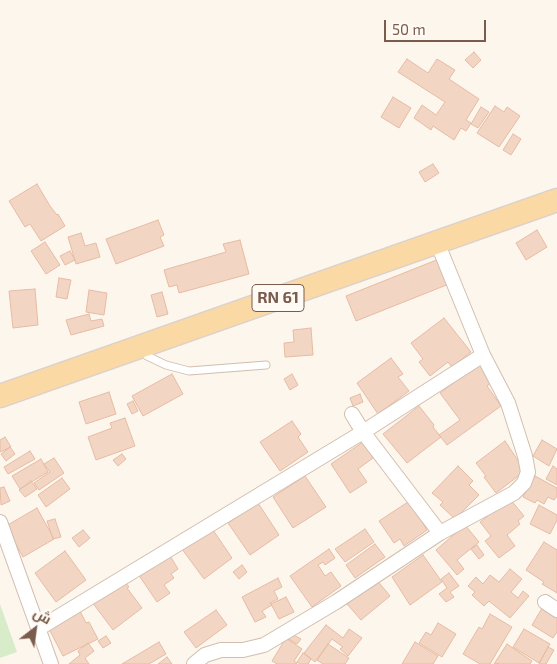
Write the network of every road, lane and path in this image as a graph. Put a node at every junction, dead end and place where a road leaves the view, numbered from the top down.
1 (557, 200) edge
2 (437, 242) junction
3 (142, 346) junction
4 (483, 355) junction
5 (266, 365) dead end
6 (0, 396) edge
7 (352, 414) dead end
8 (363, 432) junction
9 (0, 522) edge
10 (440, 533) junction
11 (544, 602) dead end
12 (557, 610) edge
13 (38, 629) junction
14 (51, 664) edge
15 (194, 664) edge

1 - 2 main road, RN 61
2 - 3 main road, RN 61
2 - 4 street
3 - 5 lane
3 - 6 main road, RN 61
4 - 8 street
4 - 10 street
7 - 8 street
8 - 10 street
8 - 13 street
9 - 13 street
10 - 15 street
11 - 12 street
13 - 14 street

